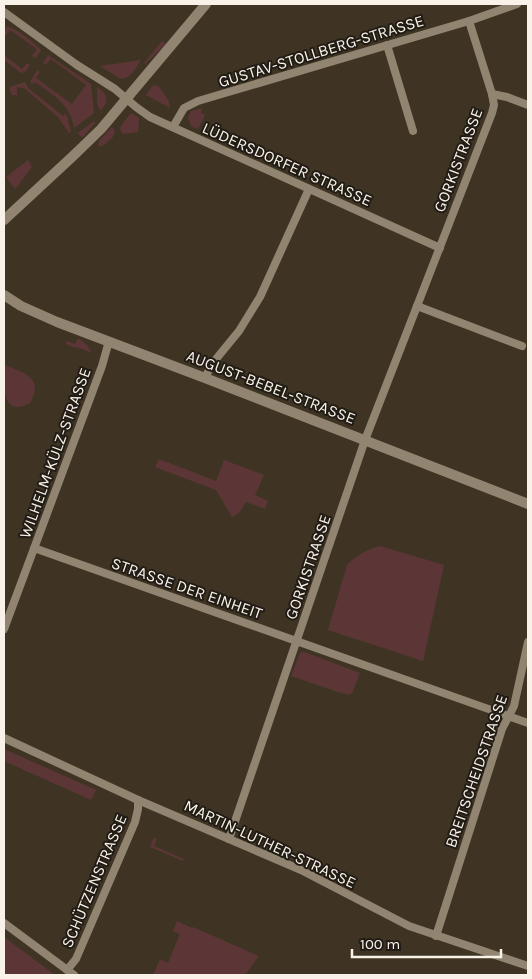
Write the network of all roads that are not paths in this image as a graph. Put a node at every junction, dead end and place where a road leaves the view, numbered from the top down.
1 (206, 4) edge
2 (517, 4) edge
3 (4, 12) edge
4 (469, 21) junction
5 (387, 45) junction
6 (492, 94) junction
7 (127, 100) junction
8 (528, 105) edge
9 (173, 127) junction
10 (413, 131) dead end
11 (309, 189) junction
12 (4, 220) edge
13 (440, 248) junction
14 (4, 295) edge
15 (417, 306) junction
16 (109, 341) junction
17 (522, 346) dead end
18 (205, 378) junction
19 (365, 440) junction
20 (528, 504) edge
21 (34, 548) junction
22 (4, 629) edge
23 (297, 641) junction
24 (528, 642) edge
25 (509, 716) junction
26 (528, 723) edge
27 (4, 738) edge
28 (138, 800) junction
29 (229, 839) junction
30 (4, 923) edge
31 (436, 936) junction
32 (528, 966) edge
33 (67, 970) junction
34 (74, 975) edge

1 - 7 street
2 - 4 street, GUSTAV-STOLLBERG-STRASSE
3 - 7 street, LÜDERSDORFER STRASSE
4 - 5 street, GUSTAV-STOLLBERG-STRASSE
4 - 6 street, GORKISTRASSE
5 - 9 street, GUSTAV-STOLLBERG-STRASSE
5 - 10 street
6 - 8 street
6 - 13 street, GORKISTRASSE
7 - 9 street, LÜDERSDORFER STRASSE
7 - 12 street
9 - 11 street, LÜDERSDORFER STRASSE
11 - 13 street, LÜDERSDORFER STRASSE
11 - 18 street
13 - 15 street, GORKISTRASSE
14 - 16 street, AUGUST-BEBEL-STRASSE
15 - 17 street
15 - 19 street, GORKISTRASSE
16 - 18 street, AUGUST-BEBEL-STRASSE
16 - 21 street, WILHELM-KÜLZ-STRASSE
18 - 19 street, AUGUST-BEBEL-STRASSE
19 - 20 street, AUGUST-BEBEL-STRASSE
19 - 23 street, GORKISTRASSE
21 - 22 street, WILHELM-KÜLZ-STRASSE
21 - 23 street, STRASSE DER EINHEIT
23 - 25 street, STRASSE DER EINHEIT
23 - 29 street, GORKISTRASSE
24 - 25 street, BREITSCHEIDSTRASSE
25 - 26 street, STRASSE DER EINHEIT
25 - 31 street, BREITSCHEIDSTRASSE
27 - 28 street, MARTIN-LUTHER-STRASSE
28 - 29 street, MARTIN-LUTHER-STRASSE
28 - 33 street, SCHÜTZENSTRASSE
29 - 31 street, MARTIN-LUTHER-STRASSE
30 - 33 street
31 - 32 street, MARTIN-LUTHER-STRASSE
33 - 34 street

